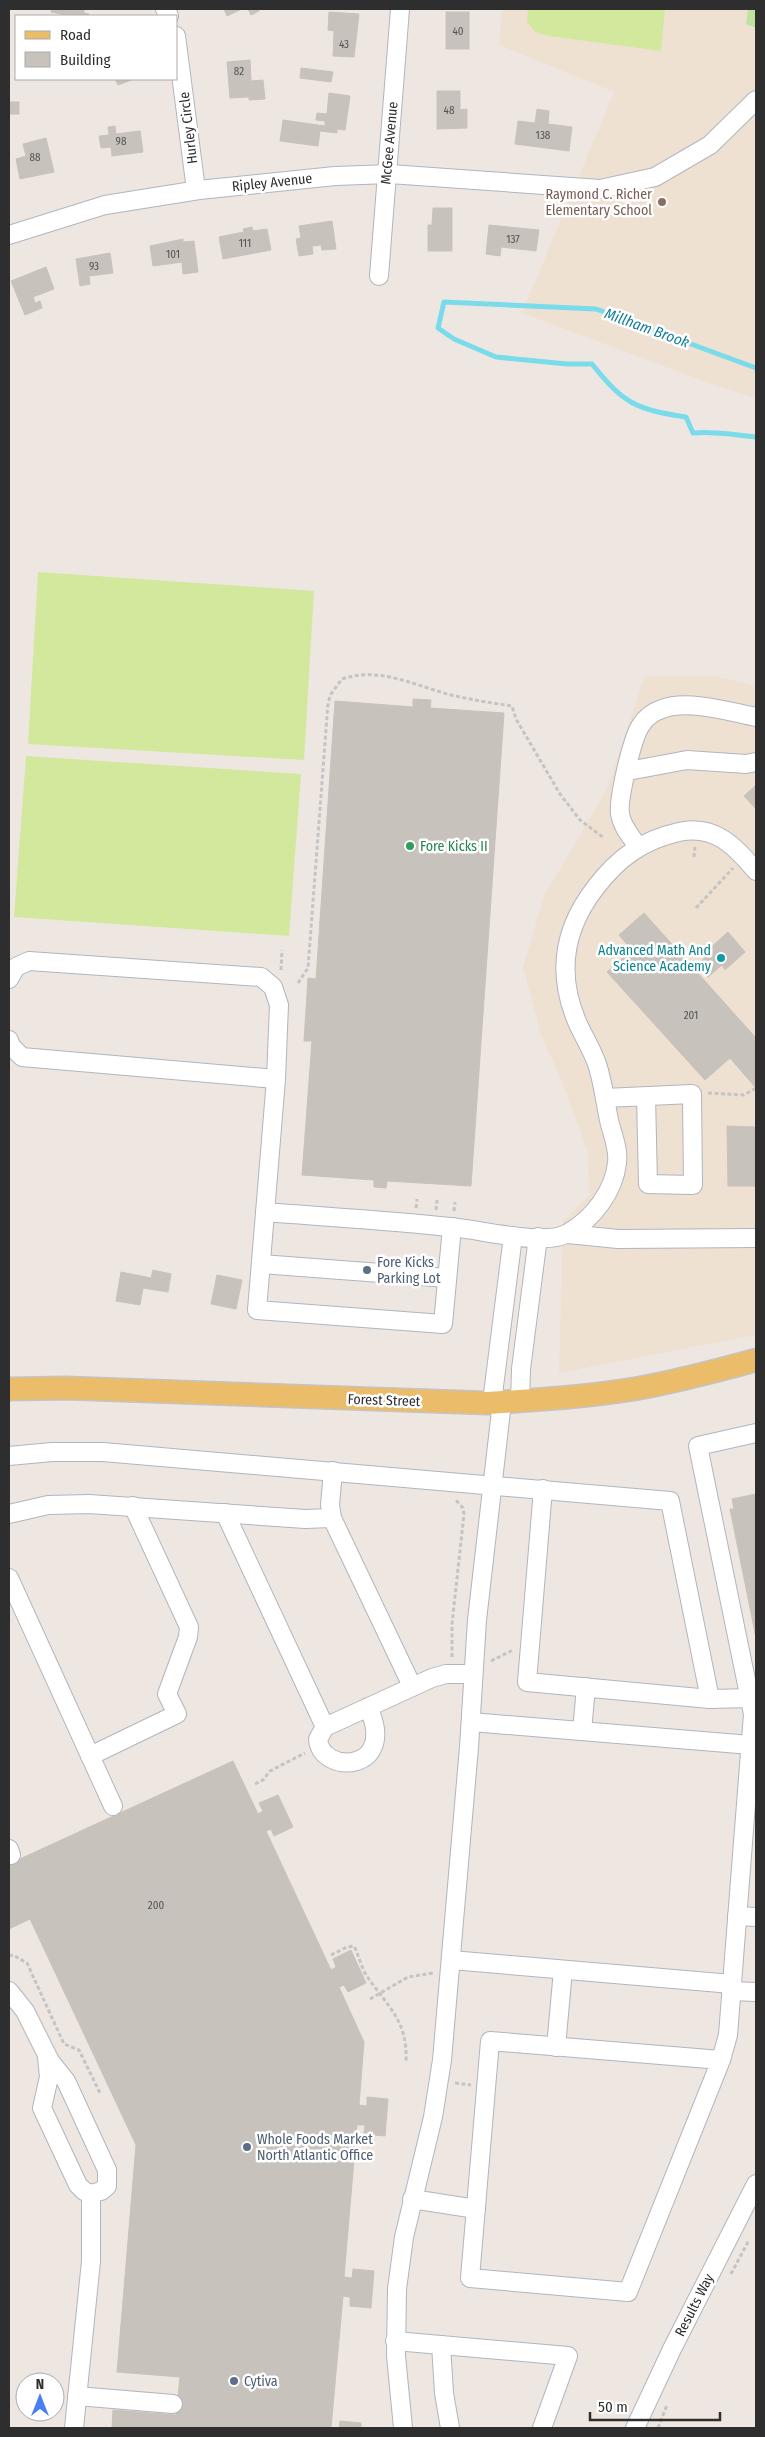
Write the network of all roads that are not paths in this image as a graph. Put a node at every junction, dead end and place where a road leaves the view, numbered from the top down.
1 (400, 9) edge
2 (178, 51) edge
3 (756, 100) edge
4 (387, 174) junction
5 (196, 190) junction
6 (9, 235) edge
7 (379, 276) dead end
8 (756, 717) edge
9 (756, 762) edge
10 (628, 771) junction
11 (638, 847) junction
12 (756, 871) edge
13 (9, 979) edge
14 (9, 1040) edge
15 (276, 1079) junction
16 (646, 1096) junction
17 (605, 1098) junction
18 (265, 1212) junction
19 (452, 1227) junction
20 (568, 1234) junction
21 (525, 1237) junction
22 (756, 1238) edge
23 (261, 1264) junction
24 (447, 1278) junction
25 (756, 1360) edge
26 (9, 1389) edge
27 (505, 1402) junction
28 (756, 1433) edge
29 (9, 1456) edge
30 (333, 1471) junction
31 (494, 1485) junction
32 (543, 1489) junction
33 (133, 1506) junction
34 (225, 1513) junction
35 (9, 1514) edge
36 (332, 1518) junction
37 (9, 1578) edge
38 (479, 1669) junction
39 (412, 1686) junction
40 (586, 1687) junction
41 (750, 1698) junction
42 (710, 1699) junction
43 (368, 1707) junction
44 (471, 1722) junction
45 (325, 1727) junction
46 (582, 1731) junction
47 (751, 1745) junction
48 (90, 1756) junction
49 (113, 1806) dead end
50 (737, 1916) junction
51 (756, 1916) edge
52 (445, 1966) junction
53 (563, 1970) junction
54 (732, 1987) junction
55 (9, 1990) edge
56 (756, 1992) edge
57 (556, 2046) junction
58 (47, 2057) junction
59 (721, 2060) junction
60 (756, 2184) edge
61 (91, 2194) junction
62 (412, 2199) junction
63 (476, 2209) junction
64 (395, 2341) junction
65 (441, 2345) junction
66 (77, 2396) junction
67 (172, 2404) dead end
68 (74, 2428) edge
69 (404, 2428) edge
70 (450, 2428) edge
71 (542, 2428) edge
72 (635, 2428) edge

1 - 4 street, McGee Avenue
2 - 5 street, Hurley Circle
3 - 4 street, Ripley Avenue
4 - 5 street, Ripley Avenue
4 - 7 street, McGee Avenue
5 - 6 street, Ripley Avenue
8 - 10 street
9 - 10 street
10 - 11 street
11 - 12 street
11 - 17 street
13 - 15 street
14 - 15 street
15 - 18 street
16 - 16 street
16 - 17 street
17 - 20 street
18 - 19 street
18 - 23 street
19 - 21 street
19 - 24 street
20 - 21 street
20 - 22 street
21 - 27 street
21 - 27 street
23 - 24 street
23 - 24 street
25 - 27 main road, Forest Street
26 - 27 main road, Forest Street
27 - 31 street
28 - 41 street
29 - 30 street
30 - 31 street
30 - 36 street
31 - 32 street
31 - 38 street
32 - 40 street
32 - 42 street
33 - 34 street
33 - 35 street
33 - 48 street
34 - 36 street
34 - 45 street
36 - 39 street
37 - 48 street
38 - 39 street
38 - 44 street
39 - 43 street
40 - 42 street
40 - 46 street
41 - 42 street
41 - 47 street
43 - 45 street
43 - 45 street
44 - 46 street
44 - 52 street
46 - 47 street
47 - 50 street
48 - 49 street
50 - 51 street
50 - 54 street
52 - 53 street
52 - 62 street
53 - 54 street
53 - 57 street
54 - 56 street
54 - 59 street
55 - 58 street
57 - 59 street
57 - 63 street
58 - 61 street
58 - 61 street
59 - 63 street
60 - 72 street, Results Way
61 - 66 street
62 - 63 street
62 - 64 street
64 - 65 street
64 - 69 street
65 - 70 street
65 - 71 street
66 - 67 street
66 - 68 street

